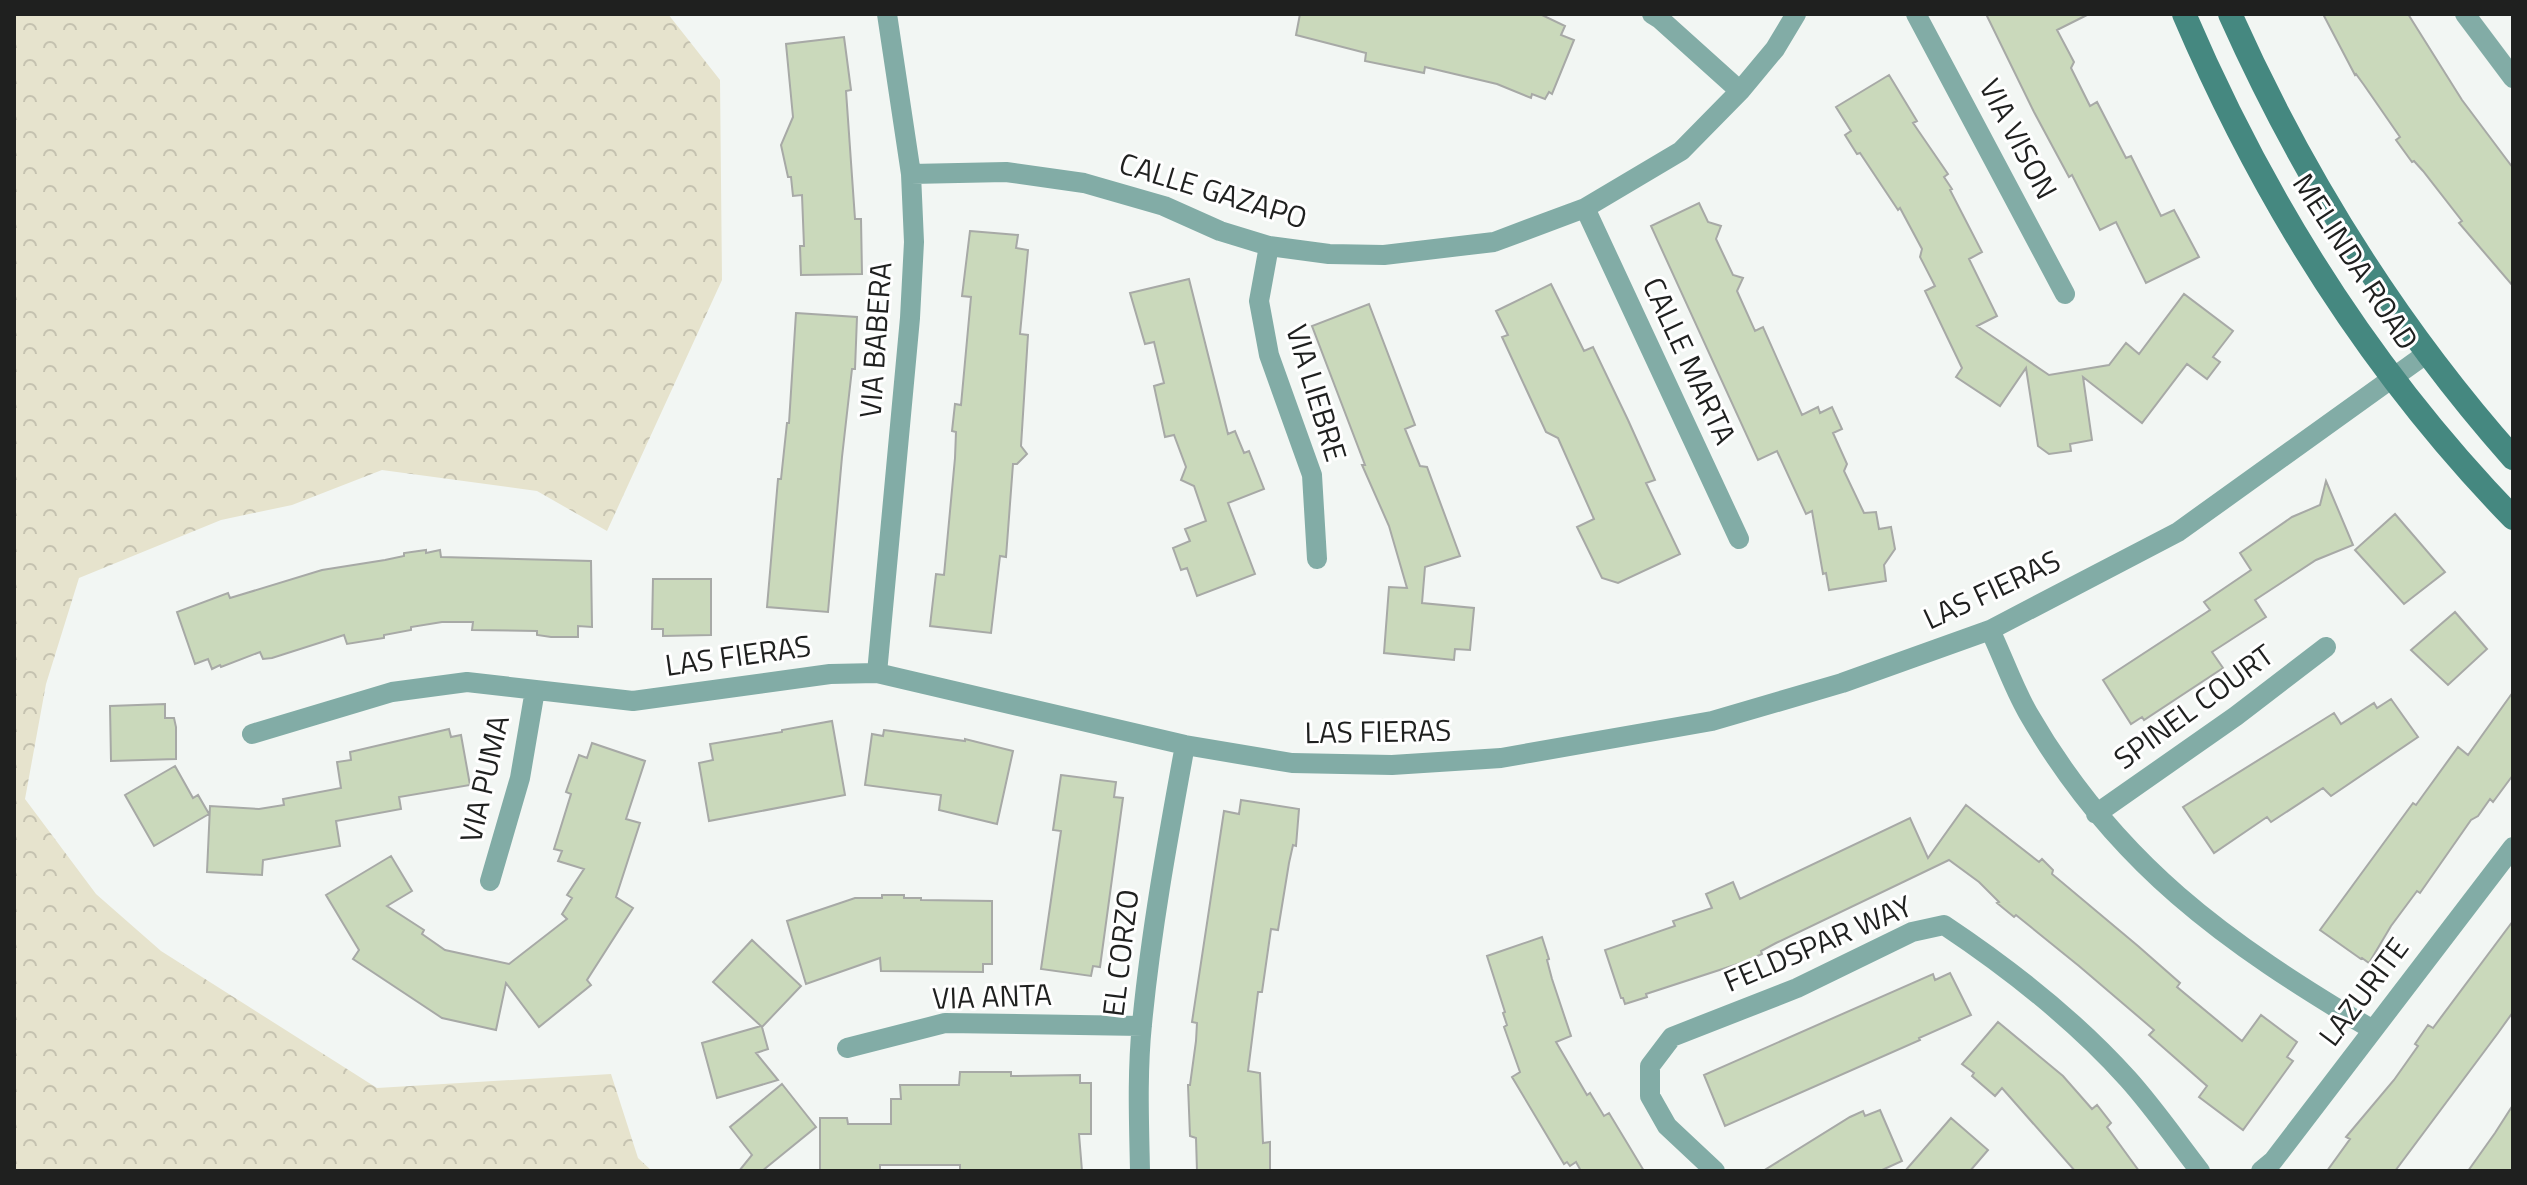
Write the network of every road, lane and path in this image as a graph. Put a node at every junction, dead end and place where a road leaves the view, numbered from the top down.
1 (887, 14) edge
2 (1652, 14) edge
3 (1796, 14) edge
4 (1916, 14) edge
5 (2184, 14) edge
6 (2230, 14) edge
7 (2465, 14) edge
8 (2513, 78) edge
9 (1740, 91) junction
10 (911, 174) junction
11 (1585, 208) junction
12 (1269, 246) junction
13 (2065, 294) dead end
14 (2426, 354) junction
15 (2391, 378) junction
16 (2513, 458) edge
17 (2513, 518) edge
18 (1739, 539) dead end
19 (1317, 559) dead end
20 (1990, 630) junction
21 (2326, 647) dead end
22 (877, 673) junction
23 (535, 690) junction
24 (252, 734) dead end
25 (1185, 745) junction
26 (2096, 814) junction
27 (2513, 847) edge
28 (490, 881) dead end
29 (1142, 1026) junction
30 (2373, 1030) junction
31 (847, 1048) dead end
32 (1140, 1171) edge
33 (1715, 1171) edge
34 (2200, 1171) edge
35 (2261, 1171) edge

1 - 10 street, VIA BABERA
2 - 9 street
3 - 9 street, CALLE GAZAPO
4 - 13 street, VIA VISON
5 - 15 main road, MELINDA ROAD
6 - 14 main road, MELINDA ROAD
7 - 8 street
9 - 11 street, CALLE GAZAPO
10 - 12 street, CALLE GAZAPO
10 - 22 street, VIA BABERA
11 - 12 street, CALLE GAZAPO
11 - 18 street, CALLE MARTA
12 - 19 street, VIA LIEBRE
14 - 15 street, LAS FIERAS
14 - 16 main road, MELINDA ROAD
15 - 17 main road, MELINDA ROAD
15 - 20 street, LAS FIERAS
20 - 25 street, LAS FIERAS
20 - 26 street
21 - 26 street, SPINEL COURT
22 - 23 street, LAS FIERAS
22 - 25 street, LAS FIERAS
23 - 24 street, LAS FIERAS
23 - 28 street, VIA PUMA
25 - 29 street, EL CORZO
26 - 30 street
27 - 30 street, LAZURITE
29 - 31 street, VIA ANTA
29 - 32 street, EL CORZO
30 - 35 street, LAZURITE
33 - 34 street, FELDSPAR WAY

